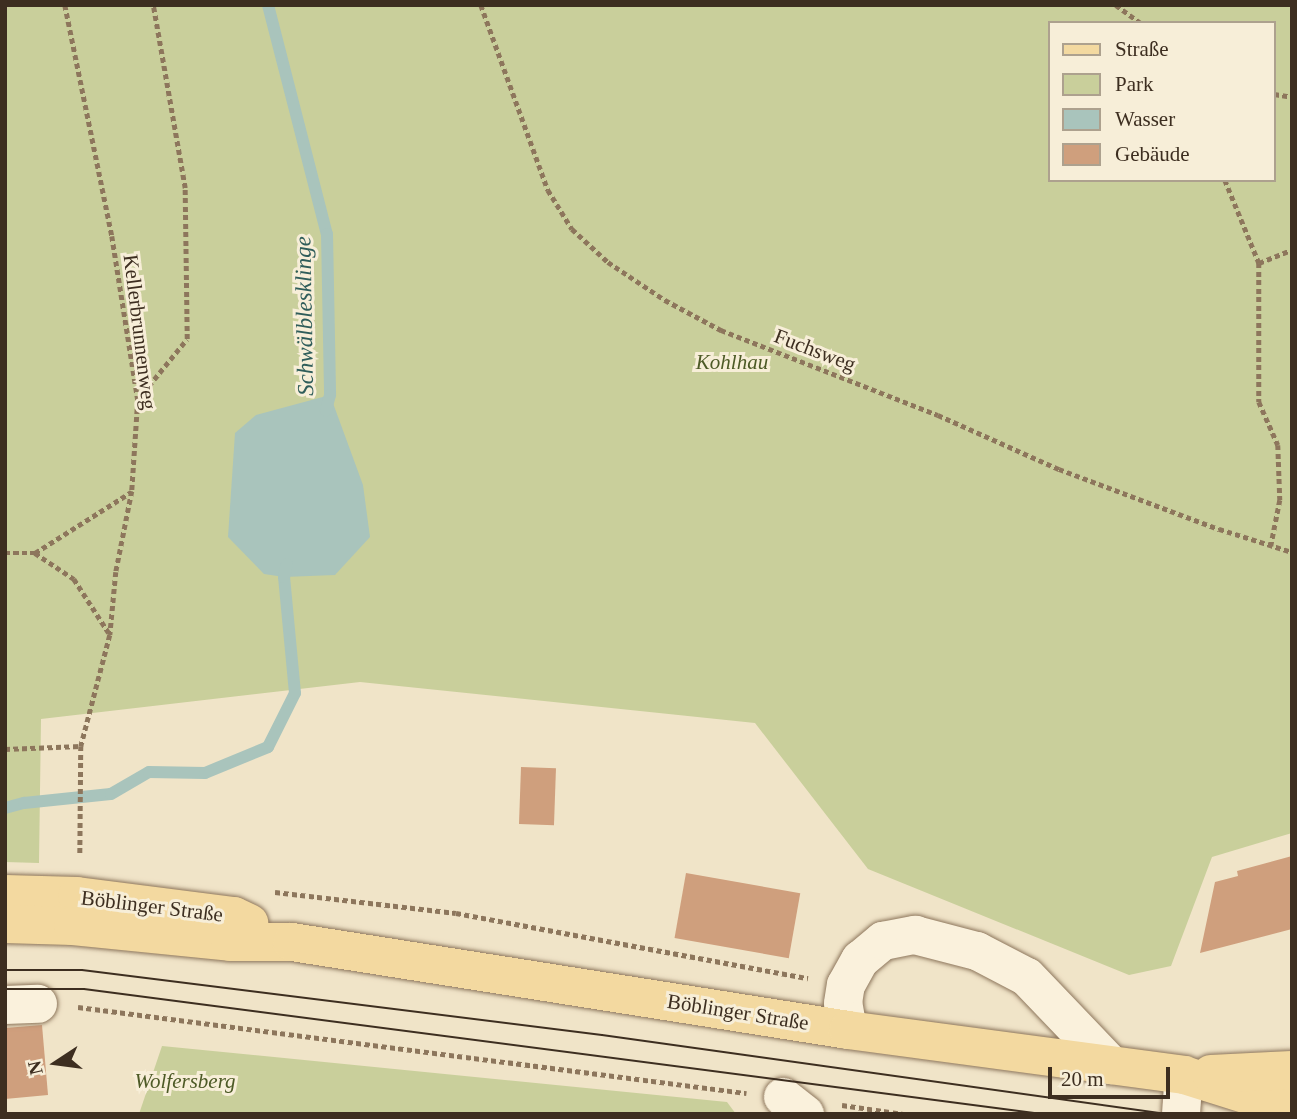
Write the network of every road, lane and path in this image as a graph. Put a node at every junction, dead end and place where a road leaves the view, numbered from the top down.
1 (65, 5) edge
2 (153, 5) edge
3 (481, 5) edge
4 (1116, 5) edge
5 (1138, 21) edge
6 (1226, 182) edge
7 (1292, 250) edge
8 (1259, 263) junction
9 (138, 400) junction
10 (132, 491) junction
11 (1271, 545) junction
12 (1292, 552) edge
13 (5, 553) edge
14 (35, 553) junction
15 (110, 635) junction
16 (81, 746) junction
17 (5, 749) edge
18 (79, 831) dead end
19 (268, 891) dead end
20 (5, 894) edge
21 (5, 924) edge
22 (292, 942) junction
23 (820, 980) dead end
24 (22, 1005) edge
25 (848, 1030) junction
26 (1111, 1065) junction
27 (1292, 1070) edge
28 (1184, 1075) junction
29 (1245, 1104) edge
30 (794, 1105) edge
31 (1292, 1109) edge
32 (1181, 1114) edge

1 - 9 path, Kellerbrunnenweg
2 - 9 path
3 - 11 path, Fuchsweg
4 - 5 path
6 - 8 path
7 - 8 path
8 - 11 path
9 - 10 path, Kellerbrunnenweg
10 - 14 path
10 - 15 path, Kellerbrunnenweg
11 - 12 path, Fuchsweg
13 - 14 path
14 - 15 path
15 - 16 path, Kellerbrunnenweg
16 - 17 path
16 - 18 path, Kellerbrunnenweg
19 - 23 path
20 - 22 main road, Böblinger Straße
21 - 22 main road, Böblinger Straße
22 - 25 main road, Böblinger Straße
24 - 30 path
25 - 26 main road, Böblinger Straße
25 - 26 lane
26 - 28 main road, Böblinger Straße
27 - 28 main road, Böblinger Straße
28 - 29 main road, Böblinger Straße
28 - 32 lane
29 - 31 main road, Böblinger Straße

